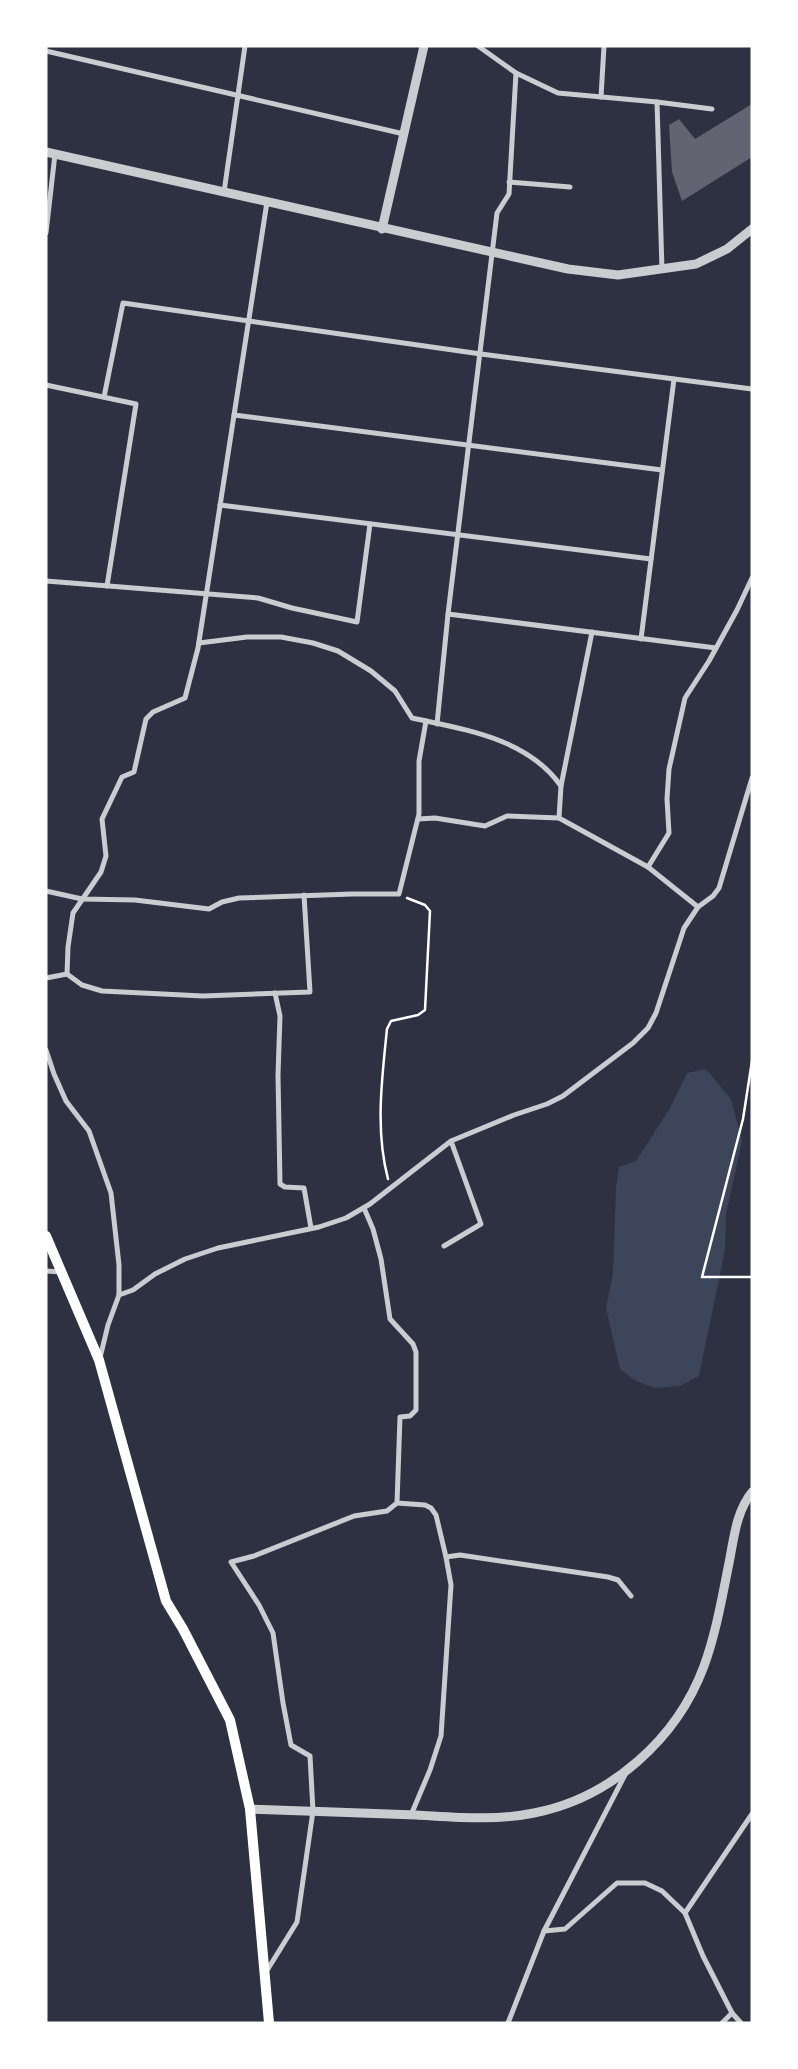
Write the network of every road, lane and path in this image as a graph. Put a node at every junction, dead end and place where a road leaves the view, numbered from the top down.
1 (245, 46) edge
2 (424, 46) edge
3 (478, 46) edge
4 (604, 46) edge
5 (46, 52) edge
6 (516, 73) junction
7 (238, 96) junction
8 (601, 97) junction
9 (657, 102) junction
10 (712, 109) dead end
11 (404, 134) junction
12 (51, 153) edge
13 (510, 182) junction
14 (570, 187) dead end
15 (224, 192) junction
16 (267, 202) junction
17 (382, 229) junction
18 (752, 229) edge
19 (46, 233) edge
20 (493, 253) junction
21 (662, 270) junction
22 (249, 322) junction
23 (481, 354) junction
24 (674, 379) junction
25 (46, 385) edge
26 (752, 389) edge
27 (104, 397) junction
28 (234, 415) junction
29 (470, 444) junction
30 (662, 470) junction
31 (220, 505) junction
32 (370, 524) junction
33 (458, 534) junction
34 (651, 559) junction
35 (752, 578) edge
36 (46, 581) edge
37 (107, 586) junction
38 (206, 594) junction
39 (448, 614) junction
40 (592, 632) junction
41 (642, 639) junction
42 (199, 643) junction
43 (716, 648) junction
44 (426, 722) junction
45 (438, 724) junction
46 (752, 778) edge
47 (561, 786) junction
48 (559, 818) junction
49 (418, 819) junction
50 (648, 867) junction
51 (46, 891) edge
52 (399, 894) junction
53 (304, 895) junction
54 (82, 899) junction
55 (698, 907) junction
56 (67, 974) junction
57 (46, 978) edge
58 (275, 993) junction
59 (46, 1050) edge
60 (752, 1061) edge
61 (452, 1141) junction
62 (390, 1187) junction
63 (364, 1208) junction
64 (311, 1228) junction
65 (46, 1236) edge
66 (444, 1246) dead end
67 (46, 1271) edge
68 (62, 1272) junction
69 (752, 1277) edge
70 (119, 1295) junction
71 (99, 1360) junction
72 (752, 1492) edge
73 (396, 1503) junction
74 (446, 1557) junction
75 (631, 1596) dead end
76 (628, 1769) junction
77 (250, 1809) junction
78 (313, 1812) junction
79 (752, 1814) edge
80 (411, 1815) junction
81 (685, 1913) junction
82 (544, 1931) junction
83 (264, 1974) junction
84 (732, 2013) junction
85 (269, 2023) edge
86 (508, 2023) edge
87 (722, 2023) edge
88 (741, 2023) edge

1 - 7 street
2 - 11 street
3 - 6 street
4 - 8 street
5 - 7 street
6 - 8 street
6 - 13 street
7 - 11 street
7 - 15 street
8 - 9 street
9 - 10 street
9 - 21 street
11 - 17 street
12 - 15 street
12 - 19 street
13 - 14 street
13 - 20 street
15 - 16 street
16 - 17 street
16 - 22 street
17 - 20 street
18 - 21 street
20 - 21 street
20 - 23 street
22 - 23 street
22 - 27 street
22 - 28 street
23 - 24 street
23 - 29 street
24 - 26 street
24 - 30 street
25 - 27 street
27 - 37 street
28 - 29 street
28 - 31 street
29 - 30 street
29 - 33 street
30 - 34 street
31 - 32 street
31 - 38 street
32 - 33 street
32 - 38 street
33 - 34 street
33 - 39 street
34 - 41 street
35 - 43 street
36 - 37 street
37 - 38 street
38 - 42 street
39 - 40 street
39 - 45 street
40 - 41 street
40 - 47 street
41 - 43 street
42 - 44 street
42 - 54 street
43 - 50 street
44 - 45 street
44 - 49 street
45 - 47 street
46 - 55 street
47 - 48 street
48 - 49 street
48 - 50 street
49 - 52 street
50 - 55 street
51 - 54 street
52 - 53 street
52 - 62 path
53 - 54 street
53 - 58 street
54 - 56 street
55 - 61 street
56 - 57 street
56 - 58 street
58 - 64 street
59 - 70 street
60 - 69 path
61 - 62 street
61 - 66 street
62 - 63 street
63 - 64 street
63 - 73 street
64 - 70 street
65 - 68 main road
67 - 68 street
68 - 71 main road
70 - 71 street
71 - 77 main road
72 - 76 street
73 - 74 street
73 - 78 street
74 - 75 street
74 - 80 street
76 - 80 street
76 - 82 street
77 - 78 street
77 - 83 main road
78 - 80 street
78 - 83 street
79 - 81 street
81 - 82 street
81 - 84 street
82 - 86 street
83 - 85 main road
84 - 87 street
84 - 88 street

